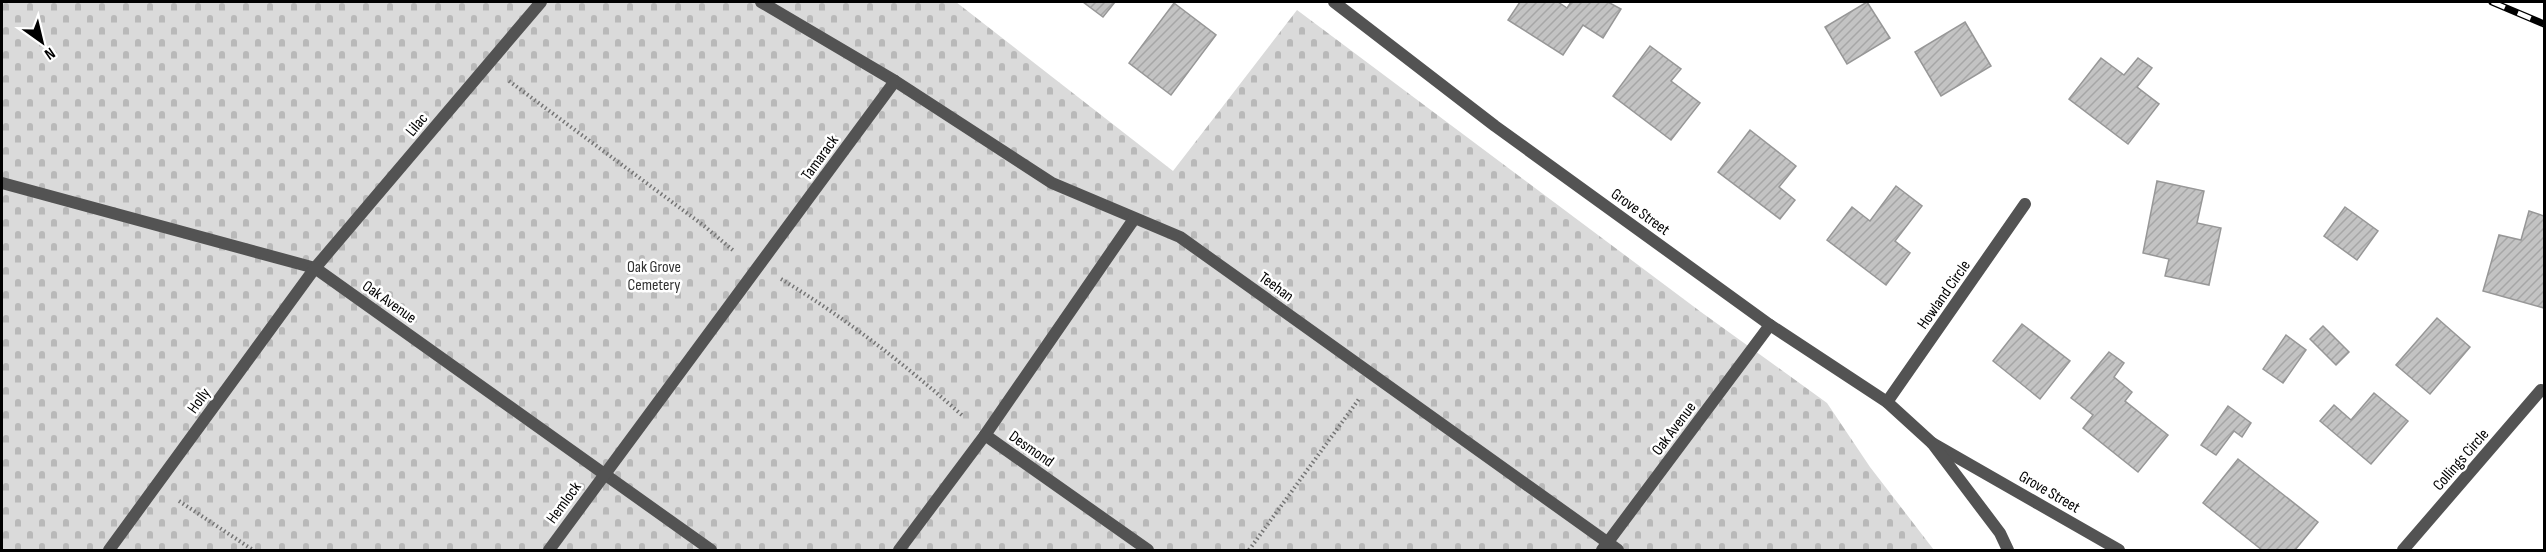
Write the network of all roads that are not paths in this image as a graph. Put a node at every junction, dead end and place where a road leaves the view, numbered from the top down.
1 (541, 2) edge
2 (761, 2) edge
3 (1334, 2) edge
4 (895, 81) junction
5 (2, 183) edge
6 (2025, 204) dead end
7 (1134, 219) junction
8 (315, 268) junction
9 (1770, 325) junction
10 (2541, 390) dead end
11 (1887, 402) junction
12 (985, 435) junction
13 (1932, 443) junction
14 (605, 473) junction
15 (1609, 548) edge
16 (109, 550) edge
17 (549, 550) edge
18 (711, 550) edge
19 (899, 550) edge
20 (1148, 550) edge
21 (2008, 550) edge
22 (2119, 550) edge
23 (2403, 550) edge

1 - 8 street, Lilac
2 - 4 street
3 - 9 street, Grove Street
4 - 7 street
4 - 14 street, Tamarack
5 - 8 street, Oak Avenue
6 - 11 street, Howland Circle
7 - 12 street
7 - 15 street, Teehan
8 - 14 street, Oak Avenue
8 - 16 street, Holly
9 - 11 street, Grove Street
9 - 15 street, Oak Avenue
10 - 23 street, Collings Circle
11 - 13 street, Grove Street
12 - 19 street, Desmond
12 - 20 street, Desmond
13 - 21 street, Grove Street
13 - 22 street, Grove Street
14 - 17 street, Hemlock
14 - 18 street, Oak Avenue

